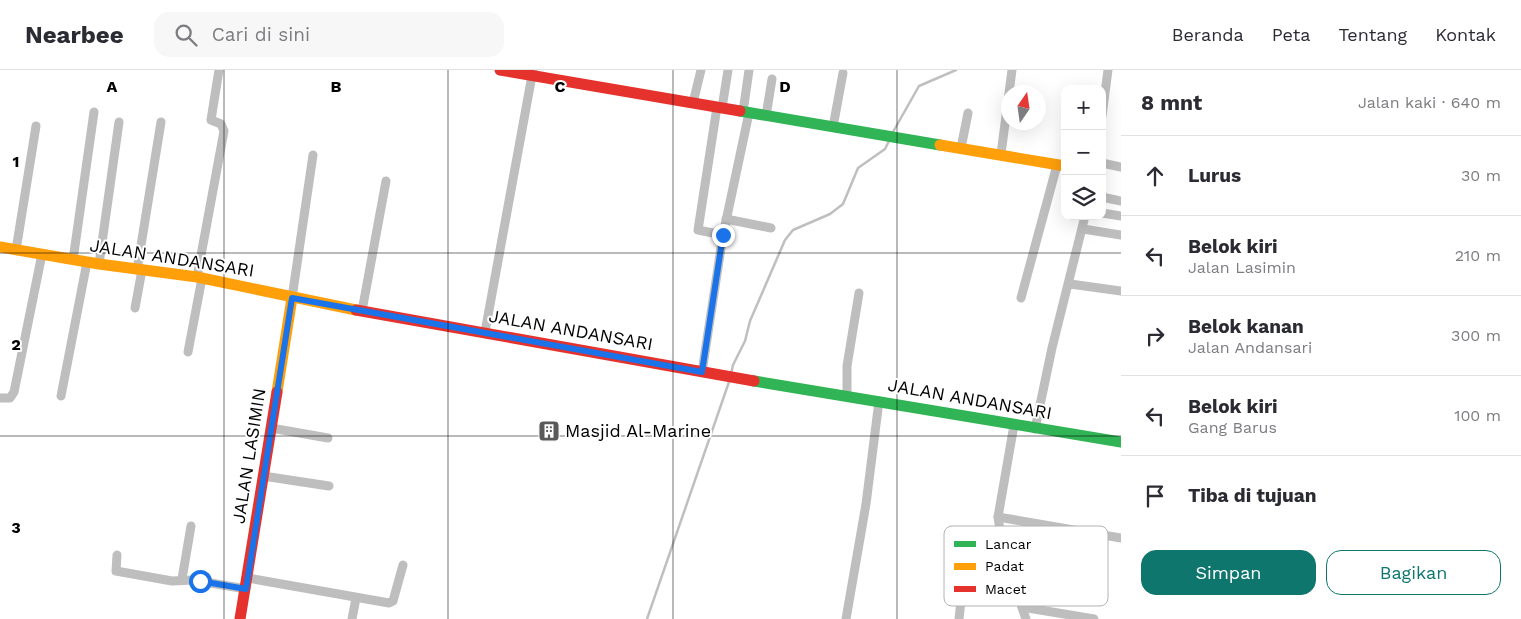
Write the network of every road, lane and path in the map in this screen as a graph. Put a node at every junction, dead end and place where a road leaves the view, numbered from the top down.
1 (219, 70) edge
2 (500, 70) edge
3 (702, 70) edge
4 (728, 70) edge
5 (749, 70) edge
6 (1012, 70) edge
7 (1108, 70) edge
8 (533, 73) edge
9 (843, 73) dead end
10 (772, 79) dead end
11 (1106, 85) edge
12 (693, 103) junction
13 (719, 108) junction
14 (94, 112) dead end
15 (746, 112) junction
16 (968, 113) dead end
17 (766, 116) junction
18 (119, 122) dead end
19 (161, 122) dead end
20 (36, 126) dead end
21 (833, 127) junction
22 (961, 148) junction
23 (1001, 154) junction
24 (313, 155) dead end
25 (1061, 165) edge
26 (1106, 165) edge
27 (1121, 167) edge
28 (386, 180) dead end
29 (1106, 198) edge
30 (1121, 201) edge
31 (1106, 214) edge
32 (1121, 216) edge
33 (726, 219) junction
34 (1084, 220) edge
35 (771, 228) dead end
36 (1083, 229) junction
37 (723, 235) junction
38 (1121, 235) edge
39 (0, 248) edge
40 (16, 250) junction
41 (42, 254) junction
42 (73, 260) junction
43 (87, 262) junction
44 (99, 264) junction
45 (140, 270) junction
46 (200, 278) junction
47 (1070, 284) junction
48 (1121, 291) edge
49 (859, 293) dead end
50 (292, 298) junction
51 (1021, 298) dead end
52 (135, 308) dead end
53 (362, 311) junction
54 (485, 332) junction
55 (188, 352) dead end
56 (702, 372) junction
57 (61, 396) dead end
58 (847, 396) junction
59 (0, 398) edge
60 (879, 401) junction
61 (1014, 425) junction
62 (271, 428) junction
63 (1036, 429) junction
64 (328, 438) dead end
65 (1121, 442) edge
66 (264, 476) junction
67 (329, 486) dead end
68 (998, 517) junction
69 (191, 526) dead end
70 (999, 526) edge
71 (1051, 526) edge
72 (1108, 536) edge
73 (1121, 538) edge
74 (117, 555) dead end
75 (403, 565) dead end
76 (182, 579) junction
77 (247, 583) junction
78 (356, 598) junction
79 (960, 606) edge
80 (1022, 607) joint
81 (240, 619) edge
82 (352, 619) edge
83 (846, 619) edge
84 (959, 619) edge
85 (1026, 619) edge
86 (1094, 619) edge

1 - 46 street
2 - 8 street
3 - 12 street
4 - 13 street
5 - 15 street
6 - 23 street
7 - 11 street
8 - 12 street
8 - 54 street
9 - 21 street
10 - 17 street
12 - 13 street
13 - 15 street
13 - 37 street
14 - 42 street
15 - 17 street
15 - 33 street
16 - 22 street
17 - 21 street
18 - 44 street
19 - 45 street
20 - 40 street
21 - 22 street
22 - 23 street
23 - 25 street
24 - 50 street
25 - 51 street
26 - 27 street
28 - 53 street
29 - 30 street
31 - 32 street
33 - 35 street
33 - 37 street
34 - 36 street
36 - 38 street
36 - 47 street
37 - 56 street
39 - 40 street, JALAN ANDANSARI
40 - 41 street, JALAN ANDANSARI
41 - 42 street, JALAN ANDANSARI
41 - 59 street
42 - 43 street, JALAN ANDANSARI
43 - 44 street, JALAN ANDANSARI
43 - 57 street
44 - 45 street, JALAN ANDANSARI
45 - 46 street, JALAN ANDANSARI
45 - 52 street
46 - 50 street, JALAN ANDANSARI
46 - 55 street
47 - 48 street
47 - 63 street
49 - 58 street
50 - 53 street, JALAN ANDANSARI
50 - 62 street, JALAN LASIMIN
53 - 54 street, JALAN ANDANSARI
54 - 56 street, JALAN ANDANSARI
56 - 58 street, JALAN ANDANSARI
58 - 60 street, JALAN ANDANSARI
60 - 61 street, JALAN ANDANSARI
60 - 83 street
61 - 63 street, JALAN ANDANSARI
61 - 68 street
62 - 64 street
62 - 66 street, JALAN LASIMIN
63 - 65 street, JALAN ANDANSARI
66 - 67 street
66 - 77 street, JALAN LASIMIN
68 - 70 street
68 - 71 street
69 - 76 street
72 - 73 street
74 - 76 street
75 - 78 street
76 - 77 street
77 - 78 street
77 - 81 street, JALAN LASIMIN
78 - 82 street
79 - 84 street
80 - 85 street
80 - 86 street

